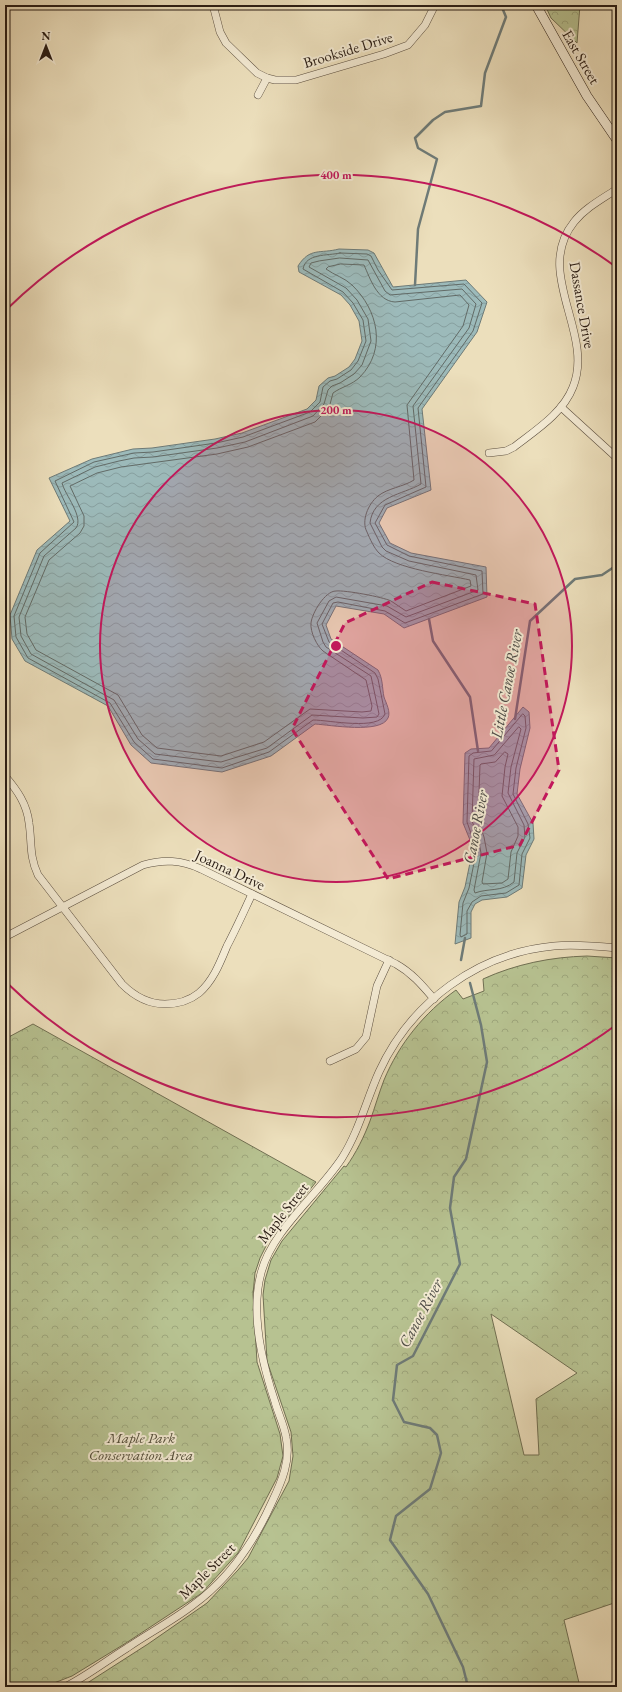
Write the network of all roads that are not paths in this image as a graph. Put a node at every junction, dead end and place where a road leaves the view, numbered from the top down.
1 (213, 5) edge
2 (436, 5) edge
3 (536, 5) edge
4 (267, 78) junction
5 (258, 95) dead end
6 (617, 140) edge
7 (617, 189) edge
8 (561, 407) junction
9 (489, 453) dead end
10 (617, 458) edge
11 (5, 776) edge
12 (252, 894) junction
13 (63, 906) junction
14 (5, 937) edge
15 (617, 948) edge
16 (389, 960) junction
17 (434, 999) junction
18 (330, 1061) dead end
19 (65, 1687) edge

1 - 4 street
2 - 4 street, Brookside Drive
3 - 6 street, East Street
4 - 5 street
7 - 8 street, Dassance Drive
8 - 9 street, Dassance Drive
8 - 10 street
11 - 13 street
12 - 13 street, Joanna Drive
12 - 13 street
12 - 16 street, Joanna Drive
13 - 14 street, Joanna Drive
15 - 17 street, Maple Street
16 - 17 street, Joanna Drive
16 - 18 street
17 - 19 street, Maple Street

